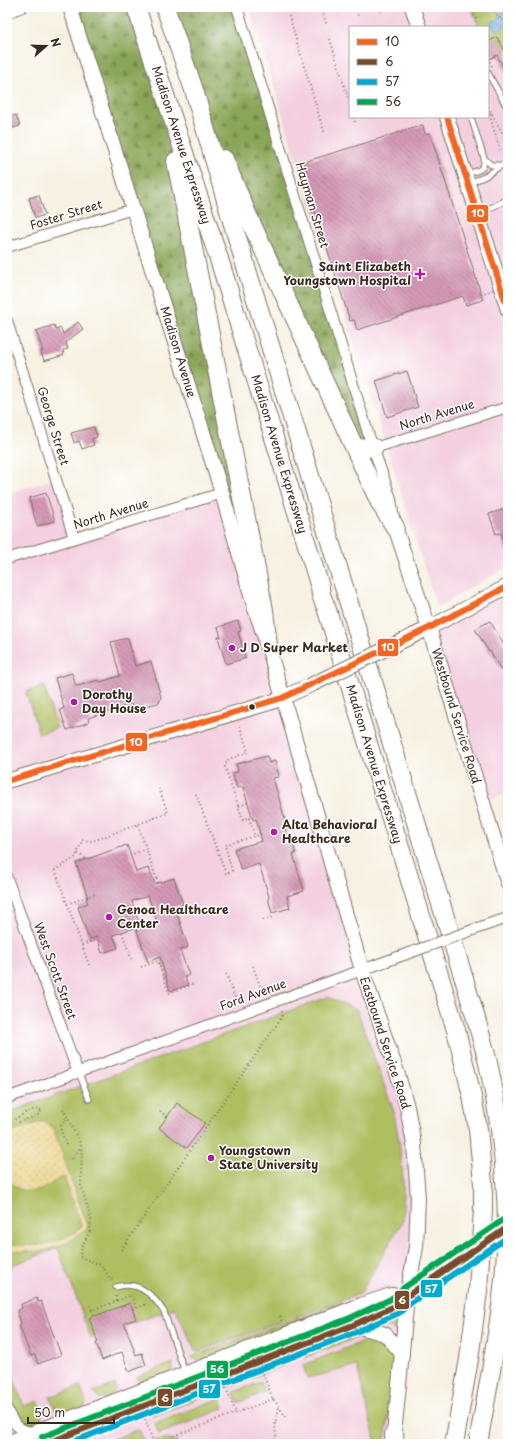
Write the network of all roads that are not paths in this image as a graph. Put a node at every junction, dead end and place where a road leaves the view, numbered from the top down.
1 (22, 7) edge
2 (70, 7) edge
3 (136, 7) edge
4 (165, 7) edge
5 (237, 7) edge
6 (412, 7) edge
7 (7, 12) edge
8 (419, 26) edge
9 (489, 75) edge
10 (161, 83) junction
11 (194, 90) junction
12 (508, 109) edge
13 (447, 118) edge
14 (471, 118) edge
15 (484, 158) junction
16 (506, 163) edge
17 (467, 179) junction
18 (508, 199) edge
19 (133, 209) junction
20 (478, 214) junction
21 (7, 247) edge
22 (507, 304) edge
23 (7, 321) edge
24 (508, 407) edge
25 (366, 449) junction
26 (222, 493) junction
27 (395, 526) joint
28 (74, 538) junction
29 (7, 559) edge
30 (508, 586) edge
31 (429, 628) junction
32 (268, 646) junction
33 (282, 698) junction
34 (7, 781) edge
35 (7, 878) edge
36 (508, 884) edge
37 (508, 918) edge
38 (362, 970) junction
39 (78, 1073) junction
40 (7, 1098) edge
41 (89, 1099) dead end
42 (508, 1227) edge
43 (116, 1287) road end
44 (407, 1296) junction
45 (353, 1325) junction
46 (402, 1353) junction
47 (186, 1373) junction
48 (191, 1388) junction
49 (7, 1409) edge
50 (37, 1432) junction
51 (393, 1441) edge
52 (7, 1443) edge
53 (45, 1444) edge
54 (454, 1444) edge
55 (478, 1444) edge

1 - 7 street
2 - 19 main road, Madison Avenue
3 - 10 highway, Madison Avenue Expressway
4 - 11 highway, Madison Avenue Expressway
5 - 25 street, Hayman Street
6 - 8 main road
9 - 12 lane
10 - 32 highway
10 - 54 highway, Madison Avenue Expressway
11 - 25 highway
11 - 55 highway, Madison Avenue Expressway
13 - 17 main road
14 - 15 lane
15 - 16 lane
15 - 17 lane
16 - 17 lane
17 - 20 main road
18 - 20 lane
19 - 21 street, Foster Street
19 - 26 main road, Madison Avenue
20 - 22 main road
23 - 28 street, George Street
24 - 25 street, North Avenue
25 - 27 highway
26 - 28 street, North Avenue
26 - 32 main road, Madison Avenue
27 - 31 main road, Westbound Service Road
28 - 29 street, North Avenue
30 - 31 main road
31 - 33 main road, bridge
31 - 36 main road, Westbound Service Road
32 - 33 main road, Madison Avenue
33 - 34 main road
33 - 38 main road, Eastbound Service Road
35 - 39 street, West Scott Street
37 - 38 street, Ford Avenue, bridge
38 - 39 street, Ford Avenue
38 - 44 main road, Eastbound Service Road
39 - 40 street, Ford Avenue
39 - 41 lane
42 - 44 main road, bridge
43 - 47 lane
44 - 45 main road
44 - 46 main road, Eastbound Service Road
44 - 47 main road
45 - 46 main road
45 - 48 main road
46 - 51 main road, Eastbound Service Road
47 - 48 lane
47 - 50 main road
48 - 53 main road
49 - 50 street
50 - 52 main road

